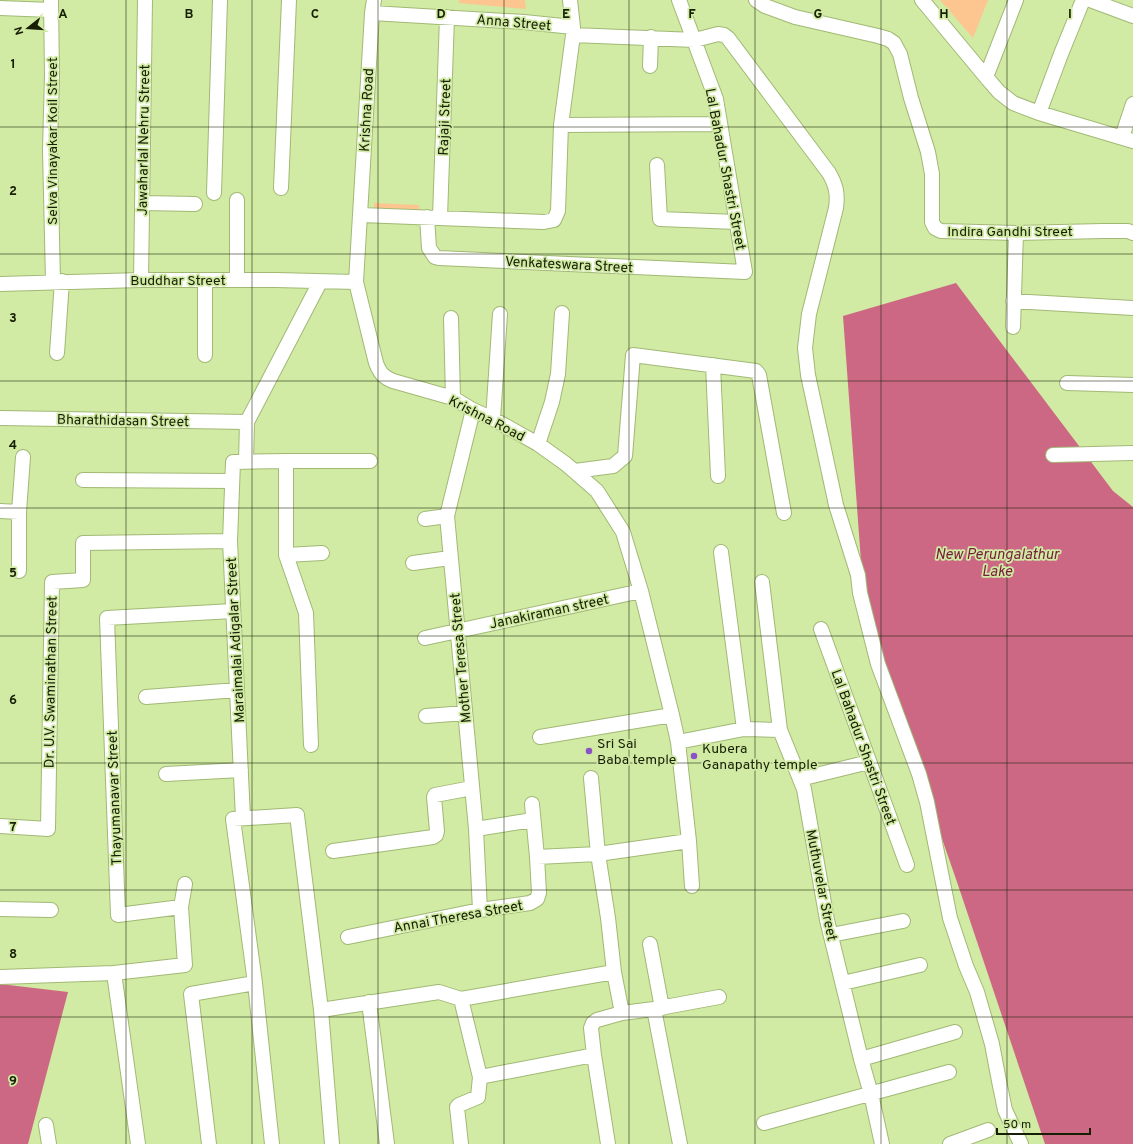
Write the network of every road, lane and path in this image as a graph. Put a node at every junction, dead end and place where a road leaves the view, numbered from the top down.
1 (145, 0) edge
2 (220, 0) edge
3 (289, 0) edge
4 (570, 0) edge
5 (679, 0) edge
6 (756, 0) edge
7 (922, 0) edge
8 (1016, 0) edge
9 (1083, 0) edge
10 (1090, 0) edge
11 (51, 5) edge
12 (373, 6) edge
13 (0, 8) edge
14 (1133, 16) edge
15 (447, 17) junction
16 (573, 31) junction
17 (651, 37) junction
18 (695, 40) junction
19 (650, 66) dead end
20 (986, 77) junction
21 (1133, 104) edge
22 (1039, 113) junction
23 (720, 124) junction
24 (561, 125) junction
25 (1127, 139) edge
26 (657, 165) dead end
27 (281, 188) dead end
28 (214, 193) dead end
29 (237, 200) dead end
30 (142, 203) junction
31 (195, 204) dead end
32 (360, 214) junction
33 (434, 217) junction
34 (737, 222) junction
35 (1016, 233) junction
36 (1133, 233) edge
37 (745, 272) joint
38 (141, 280) junction
39 (205, 280) junction
40 (236, 280) junction
41 (57, 281) junction
42 (320, 282) junction
43 (356, 282) junction
44 (0, 284) edge
45 (1013, 301) junction
46 (1133, 308) edge
47 (562, 313) dead end
48 (500, 314) dead end
49 (451, 318) dead end
50 (1014, 327) dead end
51 (57, 353) dead end
52 (205, 355) dead end
53 (713, 365) junction
54 (1067, 383) dead end
55 (1133, 385) edge
56 (453, 398) junction
57 (473, 410) junction
58 (0, 418) edge
59 (493, 419) junction
60 (247, 422) junction
61 (538, 444) junction
62 (1133, 453) edge
63 (1053, 455) dead end
64 (23, 457) dead end
65 (239, 461) junction
66 (286, 461) junction
67 (370, 461) dead end
68 (575, 471) junction
69 (718, 476) dead end
70 (83, 480) dead end
71 (232, 481) junction
72 (0, 511) edge
73 (19, 512) junction
74 (784, 513) dead end
75 (447, 516) junction
76 (425, 519) dead end
77 (230, 541) junction
78 (721, 552) dead end
79 (322, 553) dead end
80 (286, 555) junction
81 (450, 558) junction
82 (413, 563) dead end
83 (19, 571) dead end
84 (762, 582) dead end
85 (641, 591) junction
86 (234, 612) junction
87 (821, 629) dead end
88 (457, 632) junction
89 (426, 638) dead end
90 (237, 690) junction
91 (146, 697) dead end
92 (465, 713) junction
93 (672, 715) junction
94 (426, 716) dead end
95 (744, 728) junction
96 (780, 730) junction
97 (540, 737) dead end
98 (678, 742) junction
99 (311, 744) dead end
100 (869, 762) junction
101 (241, 770) junction
102 (166, 774) dead end
103 (591, 778) dead end
104 (800, 779) junction
105 (472, 788) junction
106 (532, 804) dead end
107 (243, 818) junction
108 (533, 820) junction
109 (0, 826) edge
110 (476, 829) junction
111 (689, 841) junction
112 (333, 851) dead end
113 (598, 854) junction
114 (537, 857) junction
115 (907, 865) dead end
116 (184, 884) dead end
117 (692, 886) dead end
118 (181, 907) junction
119 (0, 909) edge
120 (51, 910) dead end
121 (480, 910) junction
122 (903, 921) dead end
123 (831, 935) junction
124 (348, 937) dead end
125 (650, 944) dead end
126 (920, 965) dead end
127 (614, 972) junction
128 (114, 973) junction
129 (0, 977) edge
130 (255, 983) junction
131 (843, 983) junction
132 (718, 997) dead end
133 (461, 999) junction
134 (369, 1002) junction
135 (658, 1008) junction
136 (321, 1010) junction
137 (622, 1013) junction
138 (955, 1032) dead end
139 (594, 1055) junction
140 (861, 1059) junction
141 (949, 1072) dead end
142 (480, 1077) junction
143 (871, 1094) junction
144 (764, 1123) dead end
145 (46, 1125) dead end
146 (988, 1130) dead end
147 (49, 1144) edge
148 (138, 1144) edge
149 (209, 1144) edge
150 (272, 1144) edge
151 (332, 1144) edge
152 (387, 1144) edge
153 (461, 1144) edge
154 (608, 1144) edge
155 (680, 1144) edge
156 (882, 1144) edge
157 (950, 1144) edge
158 (1021, 1144) edge

1 - 30 street, Jawaharlal Nehru Street
2 - 28 street
3 - 27 street
4 - 16 street
5 - 18 street, Lal Bahadur Shastri Street
6 - 35 street, Indira Gandhi Street
7 - 20 street
8 - 20 street
9 - 22 street
10 - 14 street
11 - 13 street
11 - 41 street, Selva Vinayakar Koil Street
12 - 15 street, Anna Street
12 - 32 street, Krishna Road
15 - 16 street, Anna Street
15 - 33 street, Rajaji Street
16 - 17 street, Anna Street
16 - 24 street
17 - 18 street, Anna Street
17 - 19 street
18 - 23 street, Lal Bahadur Shastri Street
18 - 158 street, Anna Street
20 - 22 street
21 - 25 street
22 - 25 street
23 - 24 street
23 - 34 street, Lal Bahadur Shastri Street
24 - 33 street
26 - 34 street
29 - 40 street
30 - 31 street
30 - 38 street, Jawaharlal Nehru Street
32 - 33 street
32 - 43 street, Krishna Road
33 - 37 street, Venkateswara Street
34 - 37 street, Lal Bahadur Shastri Street
35 - 36 street, Indira Gandhi Street
35 - 45 street
38 - 39 street, Buddhar Street
38 - 41 street, Buddhar Street
39 - 40 street, Buddhar Street
39 - 52 street
40 - 42 street, Buddhar Street
41 - 44 street, Buddhar Street
41 - 51 street, Selva Vinayakar Koil Street
42 - 43 street, Buddhar Street
42 - 60 street
43 - 56 street, Krishna Road
45 - 46 street
45 - 50 street
47 - 61 street
48 - 59 street
49 - 56 street
53 - 68 street
53 - 69 street
53 - 74 street
54 - 55 street
56 - 57 street, Krishna Road
57 - 59 street, Krishna Road
57 - 75 street, Mother Teresa Street
58 - 60 street, Bharathidasan Street
59 - 61 street, Krishna Road
60 - 65 street, Maraimalai Adigalar Street
61 - 68 street, Krishna Road
62 - 63 street
64 - 73 street
65 - 66 street
65 - 71 street, Maraimalai Adigalar Street
66 - 67 street
66 - 80 street
68 - 85 street, Krishna Road
70 - 71 street
71 - 77 street, Maraimalai Adigalar Street
72 - 73 street
73 - 83 street
75 - 76 street
75 - 81 street, Mother Teresa Street
77 - 86 street, Maraimalai Adigalar Street
77 - 109 street, Dr. U.V. Swaminathan Street
78 - 95 street
79 - 80 street
80 - 99 street
81 - 82 street
81 - 88 street, Mother Teresa Street
84 - 96 street, Muthuvelar Street
85 - 88 street, Janakiraman street
85 - 93 street, Krishna Road
86 - 90 street, Maraimalai Adigalar Street
86 - 118 street, Thayumanavar Street
87 - 100 street, Lal Bahadur Shastri Street
88 - 89 street, Janakiraman street
88 - 92 street, Mother Teresa Street
90 - 91 street
90 - 101 street, Maraimalai Adigalar Street
92 - 94 street
92 - 105 street, Mother Teresa Street
93 - 97 street
93 - 98 street, Krishna Road
95 - 96 street
95 - 98 street
96 - 104 street, Muthuvelar Street
98 - 111 street, Krishna Road
100 - 104 street
100 - 115 street, Lal Bahadur Shastri Street
101 - 102 street
101 - 107 street, Maraimalai Adigalar Street
103 - 113 street
104 - 123 street, Muthuvelar Street
105 - 110 street, Mother Teresa Street
105 - 112 street
106 - 108 street, Annai Theresa Street
107 - 130 street
107 - 136 street
108 - 110 street
108 - 114 street, Annai Theresa Street
110 - 121 street, Mother Teresa Street
111 - 113 street
111 - 117 street, Krishna Road
113 - 114 street
113 - 127 street
114 - 121 street, Annai Theresa Street
116 - 118 street
118 - 128 street
119 - 120 street
121 - 124 street, Annai Theresa Street
122 - 123 street
123 - 131 street, Muthuvelar Street
125 - 135 street
126 - 131 street
127 - 133 street
127 - 137 street
128 - 129 street
128 - 148 street
130 - 149 street
130 - 150 street
131 - 140 street, Muthuvelar Street
132 - 135 street
133 - 134 street
133 - 142 street
134 - 136 street
134 - 152 street
135 - 137 street
135 - 155 street
136 - 151 street
137 - 139 street
138 - 140 street
139 - 142 street
139 - 154 street
140 - 143 street, Muthuvelar Street
141 - 143 street
142 - 153 street
143 - 144 street
143 - 156 street, Muthuvelar Street
145 - 147 street
146 - 157 street

